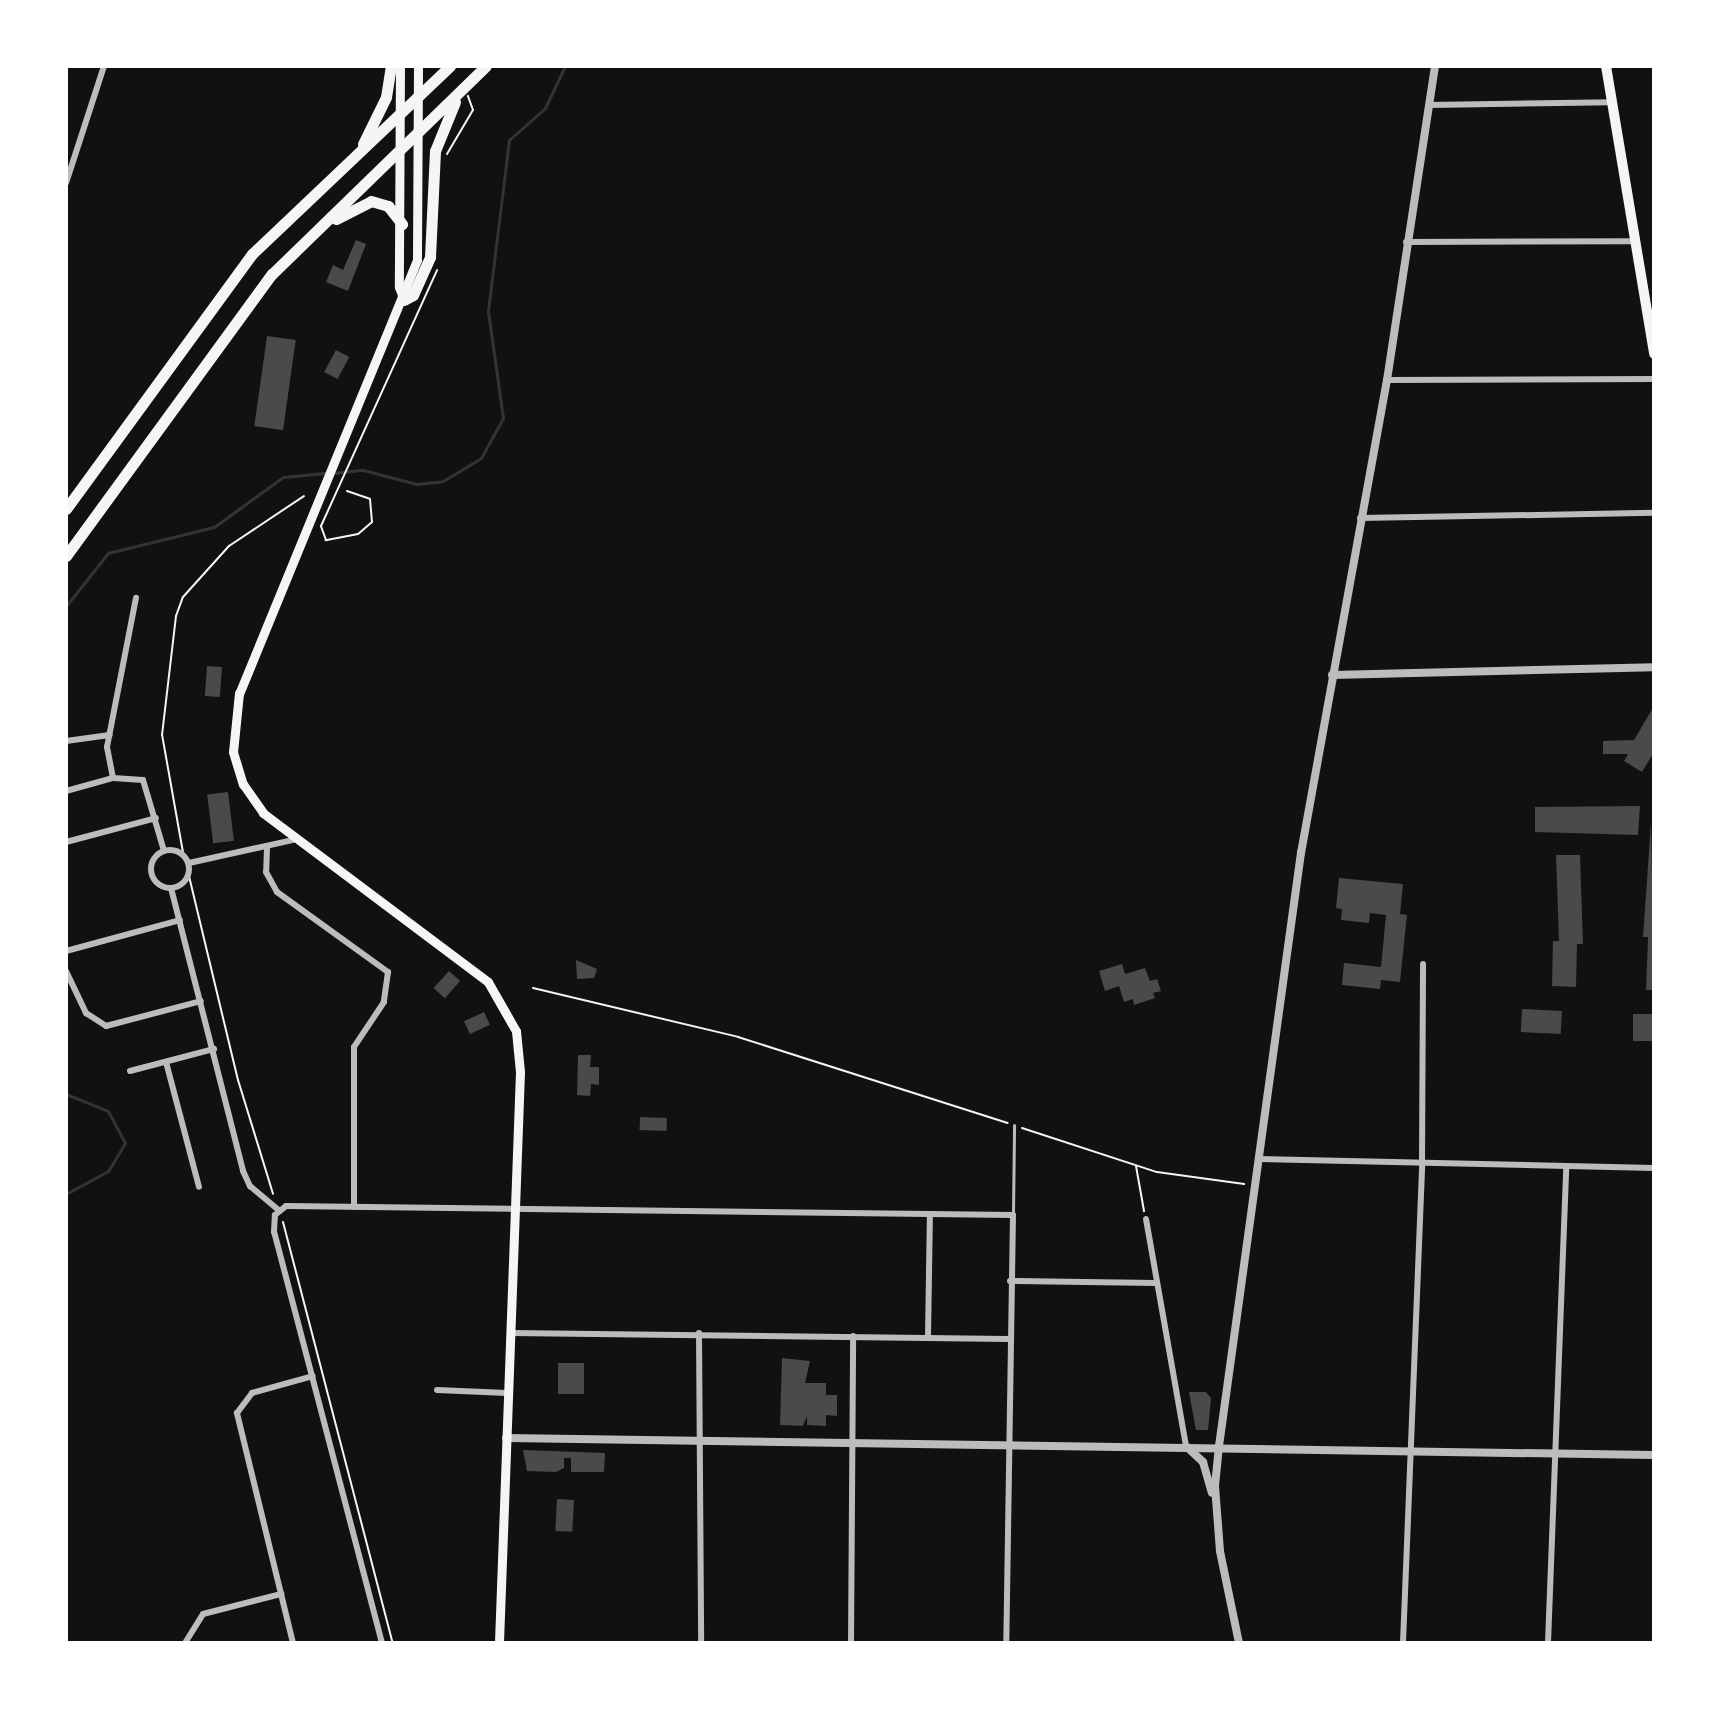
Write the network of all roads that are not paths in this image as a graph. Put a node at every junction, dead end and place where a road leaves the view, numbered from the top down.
1 (104, 66) edge
2 (391, 66) edge
3 (400, 66) edge
4 (418, 66) edge
5 (450, 66) edge
6 (486, 66) edge
7 (1435, 66) edge
8 (1606, 66) edge
9 (462, 89) junction
10 (419, 97) junction
11 (1612, 102) junction
12 (1429, 105) junction
13 (402, 112) junction
14 (417, 135) junction
15 (402, 150) junction
16 (359, 153) junction
17 (66, 183) edge
18 (402, 224) junction
19 (312, 234) junction
20 (1636, 241) junction
21 (1406, 242) junction
22 (404, 300) junction
23 (1654, 354) edge
24 (1654, 379) edge
25 (1387, 380) junction
26 (66, 509) edge
27 (1654, 513) edge
28 (1360, 518) junction
29 (66, 556) edge
30 (136, 598) dead end
31 (1654, 667) edge
32 (1332, 675) junction
33 (110, 735) junction
34 (66, 741) edge
35 (113, 778) junction
36 (66, 791) edge
37 (156, 818) junction
38 (293, 840) junction
39 (66, 842) edge
40 (267, 848) junction
41 (164, 851) junction
42 (189, 863) junction
43 (171, 888) junction
44 (180, 920) junction
45 (66, 951) edge
46 (1423, 964) dead end
47 (66, 971) edge
48 (201, 1001) junction
49 (214, 1049) junction
50 (166, 1062) junction
51 (130, 1071) dead end
52 (1014, 1125) road end
53 (1258, 1159) junction
54 (1422, 1162) junction
55 (1566, 1166) junction
56 (1654, 1168) edge
57 (199, 1187) dead end
58 (354, 1207) junction
59 (279, 1210) junction
60 (514, 1210) junction
61 (930, 1214) junction
62 (1013, 1215) junction
63 (1146, 1219) road end
64 (1010, 1281) junction
65 (1155, 1283) junction
66 (510, 1333) junction
67 (699, 1333) junction
68 (853, 1336) junction
69 (928, 1337) junction
70 (1008, 1339) junction
71 (313, 1376) junction
72 (437, 1390) dead end
73 (507, 1393) junction
74 (506, 1438) junction
75 (700, 1440) junction
76 (852, 1442) junction
77 (1006, 1443) junction
78 (1186, 1446) junction
79 (1219, 1446) junction
80 (1409, 1450) junction
81 (1555, 1453) junction
82 (1654, 1455) edge
83 (1216, 1507) junction
84 (281, 1594) junction
85 (185, 1643) edge
86 (293, 1643) edge
87 (382, 1643) edge
88 (499, 1643) edge
89 (701, 1643) edge
90 (851, 1643) edge
91 (1006, 1643) edge
92 (1239, 1643) edge
93 (1403, 1643) edge
94 (1548, 1643) edge

1 - 17 street
2 - 16 highway
3 - 13 main road
4 - 10 main road
5 - 10 highway
6 - 9 highway
7 - 12 street
8 - 11 main road
9 - 14 highway
9 - 22 highway
10 - 13 highway
10 - 14 main road
11 - 12 street
11 - 20 main road
12 - 21 street
13 - 15 main road
13 - 16 highway
14 - 15 highway
14 - 22 main road
15 - 18 main road
15 - 19 highway
16 - 26 highway
18 - 19 highway
18 - 22 main road
19 - 29 highway
20 - 21 street
20 - 23 main road
21 - 25 street
22 - 38 main road
24 - 25 street
25 - 28 street
27 - 28 street
28 - 32 street
30 - 33 street
31 - 32 street
32 - 53 street
33 - 34 street
33 - 35 street
35 - 36 street
35 - 37 street
37 - 39 street
37 - 41 street
38 - 40 street
38 - 60 main road
40 - 42 street
40 - 58 street
41 - 42 street
41 - 43 street
42 - 43 street
43 - 44 street
44 - 45 street
44 - 48 street
46 - 54 street
47 - 48 street
48 - 49 street
49 - 50 street
49 - 59 street
50 - 51 street
50 - 57 street
52 - 62 lane
53 - 54 street
53 - 79 street
54 - 55 street
54 - 80 street
55 - 56 street
55 - 81 street
58 - 59 street
58 - 60 street
59 - 71 street
60 - 61 street
60 - 66 main road
61 - 62 street
61 - 69 street
62 - 64 street
63 - 65 street
64 - 65 street
64 - 70 street
65 - 78 street
66 - 67 street
66 - 73 main road
67 - 68 street
67 - 75 street
68 - 69 street
68 - 76 street
69 - 70 street
70 - 77 street
71 - 84 street
71 - 87 street
72 - 73 street
73 - 74 main road
74 - 75 street
74 - 88 main road
75 - 76 street
75 - 89 street
76 - 77 street
76 - 90 street
77 - 78 street
77 - 91 street
78 - 79 street
78 - 83 street
79 - 80 street
79 - 83 street
80 - 81 street
80 - 93 street
81 - 82 street
81 - 94 street
83 - 92 street
84 - 85 street
84 - 86 street

